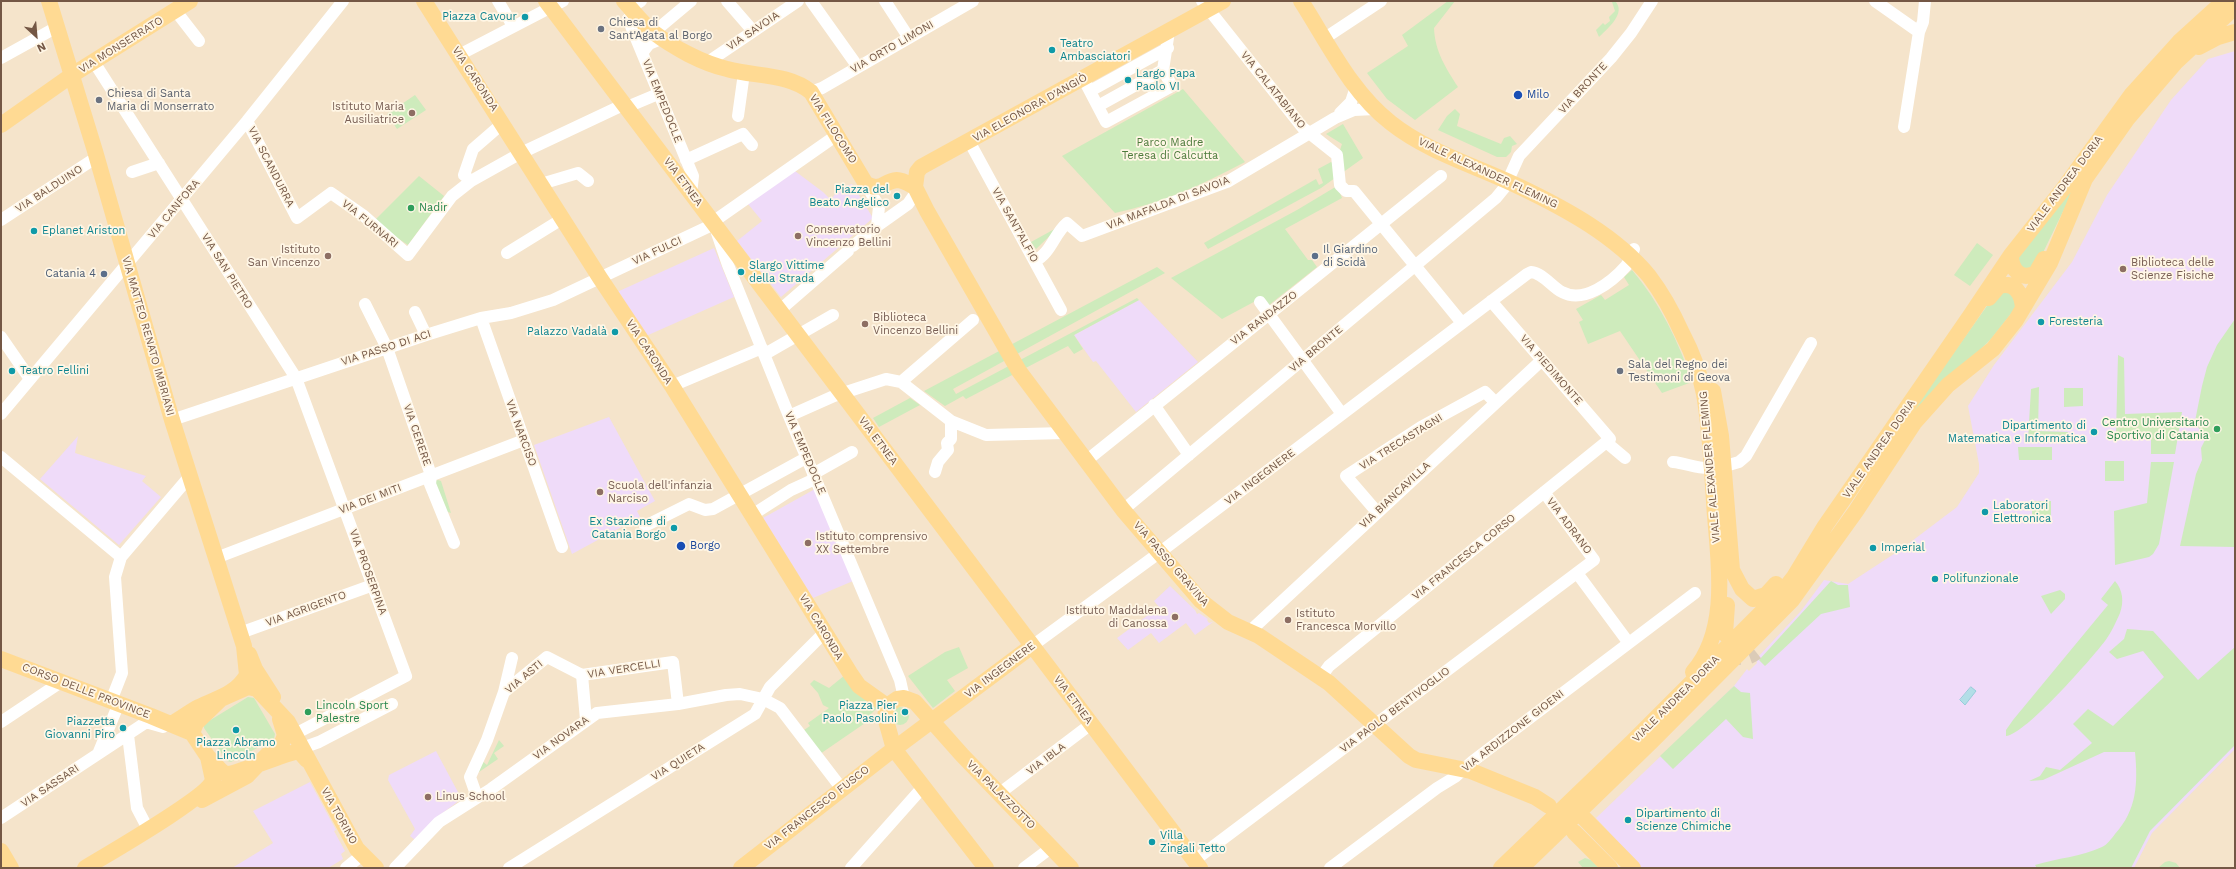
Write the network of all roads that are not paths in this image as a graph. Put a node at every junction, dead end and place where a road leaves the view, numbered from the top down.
1 (48, 1) edge
2 (190, 1) edge
3 (343, 1) edge
4 (424, 1) edge
5 (498, 1) edge
6 (691, 1) edge
7 (726, 1) edge
8 (798, 1) edge
9 (811, 1) edge
10 (885, 1) edge
11 (973, 1) edge
12 (1223, 1) edge
13 (1301, 1) edge
14 (1310, 1) edge
15 (1381, 1) edge
16 (1652, 1) edge
17 (1875, 1) edge
18 (1925, 1) edge
19 (2224, 1) edge
20 (1205, 5) edge
21 (554, 6) edge
22 (632, 6) edge
23 (2235, 7) edge
24 (175, 10) junction
25 (57, 27) junction
26 (511, 27) junction
27 (753, 31) junction
28 (1169, 31) junction
29 (1919, 32) junction
30 (2235, 32) edge
31 (658, 35) junction
32 (1328, 36) junction
33 (909, 38) junction
34 (199, 41) dead end
35 (1168, 48) junction
36 (642, 53) junction
37 (459, 55) junction
38 (1, 58) edge
39 (94, 62) junction
40 (708, 62) junction
41 (2175, 64) junction
42 (858, 67) junction
43 (1163, 70) junction
44 (744, 73) junction
45 (72, 75) junction
46 (1086, 85) junction
47 (1356, 87) junction
48 (811, 92) junction
49 (658, 94) junction
50 (626, 106) junction
51 (1098, 106) junction
52 (1375, 109) junction
53 (738, 116) dead end
54 (1335, 118) junction
55 (247, 121) junction
56 (503, 123) junction
57 (1, 125) edge
58 (1904, 127) dead end
59 (1308, 133) junction
60 (837, 135) junction
61 (970, 141) junction
62 (752, 145) dead end
63 (681, 148) junction
64 (521, 153) junction
65 (97, 157) junction
66 (664, 157) junction
67 (686, 160) junction
68 (159, 163) junction
69 (132, 172) dead end
70 (1441, 176) dead end
71 (1508, 179) junction
72 (2085, 179) junction
73 (471, 181) junction
74 (588, 181) dead end
75 (541, 184) junction
76 (866, 184) junction
77 (916, 189) junction
78 (331, 193) joint
79 (691, 194) junction
80 (182, 200) junction
81 (562, 219) junction
82 (1, 220) edge
83 (714, 224) junction
84 (1382, 224) junction
85 (876, 226) junction
86 (507, 253) dead end
87 (2011, 254) junction
88 (1631, 256) junction
89 (1035, 261) junction
90 (128, 264) junction
91 (1415, 266) junction
92 (600, 278) junction
93 (1491, 300) junction
94 (1260, 302) dead end
95 (365, 304) dead end
96 (2023, 308) junction
97 (780, 310) junction
98 (1061, 310) dead end
99 (415, 312) dead end
100 (1269, 314) junction
101 (833, 315) dead end
102 (1970, 316) junction
103 (481, 318) junction
104 (973, 320) dead end
105 (1462, 323) junction
106 (426, 335) junction
107 (799, 336) junction
108 (2, 339) edge
109 (1811, 343) dead end
110 (387, 348) junction
111 (763, 351) junction
112 (1303, 360) junction
113 (1542, 360) junction
114 (296, 378) junction
115 (30, 379) junction
116 (902, 382) junction
117 (672, 386) junction
118 (842, 394) junction
119 (1495, 402) junction
120 (1154, 405) junction
121 (1706, 409) junction
122 (1, 414) edge
123 (1342, 414) junction
124 (789, 416) junction
125 (172, 420) junction
126 (951, 421) junction
127 (1065, 434) junction
128 (524, 440) junction
129 (1608, 440) junction
130 (852, 452) dead end
131 (1189, 455) junction
132 (1, 457) edge
133 (806, 458) junction
134 (1625, 458) dead end
135 (1086, 461) junction
136 (1673, 462) dead end
137 (1717, 467) junction
138 (935, 472) dead end
139 (431, 475) junction
140 (190, 476) junction
141 (814, 477) junction
142 (1544, 492) junction
143 (739, 495) junction
144 (344, 509) junction
145 (1123, 510) junction
146 (1856, 511) junction
147 (1377, 512) junction
148 (752, 515) junction
149 (645, 526) dead end
150 (1825, 526) junction
151 (454, 543) dead end
152 (562, 547) dead end
153 (1159, 553) junction
154 (120, 557) junction
155 (216, 558) junction
156 (1594, 560) joint
157 (1577, 573) junction
158 (373, 585) junction
159 (1695, 592) dead end
160 (825, 632) junction
161 (1249, 632) junction
162 (1724, 634) dead end
163 (242, 640) junction
164 (1628, 642) junction
165 (1032, 646) junction
166 (1756, 652) tunnel mouth
167 (512, 658) dead end
168 (1, 659) edge
169 (582, 675) junction
170 (1321, 677) junction
171 (61, 682) junction
172 (504, 692) junction
173 (372, 694) junction
174 (904, 698) junction
175 (221, 699) junction
176 (763, 699) junction
177 (115, 702) junction
178 (882, 703) junction
179 (678, 704) junction
180 (278, 711) junction
181 (586, 720) junction
182 (930, 721) junction
183 (1, 722) edge
184 (171, 724) junction
185 (1091, 724) junction
186 (1375, 724) junction
187 (193, 734) junction
188 (128, 735) junction
189 (1634, 741) junction
190 (301, 745) junction
191 (894, 749) junction
192 (98, 754) junction
193 (208, 757) junction
194 (257, 765) junction
195 (1438, 765) junction
196 (1463, 769) junction
197 (923, 787) junction
198 (1437, 788) junction
199 (842, 789) junction
200 (1000, 793) junction
201 (477, 797) junction
202 (188, 805) junction
203 (1549, 806) dead end
204 (1579, 812) junction
205 (1, 818) edge
206 (148, 828) junction
207 (1574, 832) dead end
208 (1052, 847) junction
209 (1, 851) edge
210 (362, 855) junction
211 (1198, 864) edge
212 (11, 868) edge
213 (85, 868) edge
214 (346, 868) edge
215 (376, 868) edge
216 (395, 868) edge
217 (509, 868) edge
218 (741, 868) edge
219 (851, 868) edge
220 (986, 868) edge
221 (1024, 868) edge
222 (1071, 868) edge
223 (1330, 868) edge
224 (1501, 868) edge
225 (1522, 868) edge
226 (1610, 868) edge
227 (1633, 868) edge

1 - 25 main road, VIA MATTEO RENATO IMBRIANI
2 - 24 main road, VIA MONSERRATO
3 - 55 street, VIA CANFORA
4 - 37 main road, VIA CARONDA
5 - 26 street
6 - 31 street
7 - 27 street
8 - 27 street, VIA SAVOIA
9 - 42 street
10 - 33 street
11 - 33 street, VIA ORTO LIMONI
12 - 20 main road, VIA ELEONORA D'ANGIÒ
13 - 32 main road
14 - 32 main road
15 - 32 street
16 - 71 street, VIA BRONTE
17 - 29 street
18 - 29 street
19 - 87 main road, VIALE ANDREA DORIA
20 - 28 main road, VIA ELEONORA D'ANGIÒ
20 - 59 street, VIA CALATABIANO
21 - 26 street
21 - 50 main road, VIA ETNEA
22 - 31 main road, VIA FILOCOMO
22 - 36 street, VIA EMPEDOCLE
23 - 41 main road, VIALE ANDREA DORIA
24 - 34 street
24 - 39 main road, VIA MONSERRATO
25 - 38 street
25 - 45 main road, VIA MATTEO RENATO IMBRIANI
26 - 37 street
27 - 40 street, VIA SAVOIA
28 - 35 street
28 - 46 main road, VIA ELEONORA D'ANGIÒ
29 - 58 street
30 - 41 main road
31 - 36 street
31 - 40 main road, VIA FILOCOMO
32 - 47 main road, VIALE ALEXANDER FLEMING
32 - 71 main road, VIALE ALEXANDER FLEMING
33 - 42 street, VIA ORTO LIMONI
35 - 43 street
35 - 46 street
36 - 49 street, VIA EMPEDOCLE
37 - 56 main road, VIA CARONDA
39 - 45 main road, VIA MONSERRATO
39 - 68 street, VIA SAN PIETRO
40 - 44 main road, VIA FILOCOMO
41 - 72 main road, VIALE ANDREA DORIA
42 - 48 street, VIA ORTO LIMONI
43 - 51 street
43 - 51 street
44 - 48 main road, VIA FILOCOMO
44 - 53 street
45 - 57 main road, VIA MONSERRATO
45 - 65 main road, VIA MATTEO RENATO IMBRIANI
46 - 51 street
46 - 61 main road, VIA ELEONORA D'ANGIÒ
47 - 52 main road, VIALE ALEXANDER FLEMING
47 - 54 street
48 - 60 main road, VIA FILOCOMO
49 - 50 street, VIA FURNARI
49 - 63 street, VIA EMPEDOCLE
50 - 64 street, VIA FURNARI
50 - 66 main road, VIA ETNEA
52 - 54 street
52 - 71 main road, VIALE ALEXANDER FLEMING
54 - 59 street, VIA MAFALDA DI SAVOIA
55 - 78 street, VIA SCANDURRA
55 - 80 street, VIA CANFORA
56 - 64 main road, VIA CARONDA
56 - 73 street
59 - 84 street, VIA CALATABIANO
59 - 89 street, VIA MAFALDA DI SAVOIA
60 - 76 main road, VIA FILOCOMO
60 - 83 street, VIA FULCI
61 - 77 main road, VIA ELEONORA D'ANGIÒ
61 - 89 street, VIA SANT'ALFIO
62 - 67 street
63 - 66 street
63 - 67 street, VIA EMPEDOCLE
64 - 73 street, VIA FURNARI
64 - 75 main road, VIA CARONDA
65 - 82 street, VIA BALDUINO
65 - 90 main road, VIA MATTEO RENATO IMBRIANI
66 - 79 main road, VIA ETNEA
67 - 79 street, VIA EMPEDOCLE
68 - 69 street
68 - 80 street, VIA SAN PIETRO
70 - 84 street, VIA RANDAZZO
71 - 88 main road, VIALE ALEXANDER FLEMING
71 - 91 street, VIA BRONTE
72 - 87 main road
72 - 96 main road, VIALE ANDREA DORIA
73 - 78 street, VIA FURNARI
74 - 75 street
75 - 81 main road, VIA CARONDA
76 - 77 main road
76 - 85 street
77 - 85 street
77 - 127 main road
79 - 83 main road, VIA ETNEA
80 - 90 street, VIA CANFORA
80 - 114 street, VIA SAN PIETRO
81 - 86 street
81 - 92 main road, VIA CARONDA
83 - 92 street, VIA FULCI
83 - 97 main road, VIA ETNEA
83 - 111 street, VIA EMPEDOCLE
84 - 91 street, VIA CALATABIANO
84 - 100 street, VIA RANDAZZO
85 - 97 street
87 - 102 main road, VIALE ANDREA DORIA
88 - 93 street, VIA INGEGNERE
88 - 121 main road, VIALE ALEXANDER FLEMING
88 - 137 main road, VIALE ALEXANDER FLEMING
89 - 98 street, VIA SANT'ALFIO
90 - 115 street, VIA CANFORA
90 - 125 main road, VIA MATTEO RENATO IMBRIANI
91 - 105 street, VIA CALATABIANO
91 - 112 street, VIA BRONTE
92 - 103 street, VIA PASSO DI ACI
92 - 117 main road, VIA CARONDA
93 - 105 street, VIA INGEGNERE
93 - 113 street, VIA PIEDIMONTE
94 - 100 street
95 - 110 street, VIA CERERE
96 - 102 main road
96 - 146 main road, VIALE ANDREA DORIA
97 - 107 main road, VIA ETNEA
99 - 106 street
100 - 112 street
100 - 120 street, VIA RANDAZZO
101 - 107 street
102 - 150 main road, VIALE ANDREA DORIA
103 - 106 street, VIA PASSO DI ACI
103 - 128 street, VIA NARCISO
104 - 116 street
105 - 123 street, VIA INGEGNERE
106 - 110 street, VIA PASSO DI ACI
107 - 111 street
107 - 118 main road, VIA ETNEA
108 - 115 street
109 - 137 street
110 - 114 street, VIA PASSO DI ACI
110 - 139 street, VIA CERERE
111 - 117 street
111 - 124 street, VIA EMPEDOCLE
112 - 123 street
112 - 131 street, VIA BRONTE
113 - 119 street, VIA BIANCAVILLA
113 - 129 street, VIA PIEDIMONTE
114 - 125 street, VIA PASSO DI ACI
114 - 144 street, VIA PROSERPINA
115 - 122 street, VIA CANFORA
116 - 118 street
116 - 126 street
117 - 143 main road, VIA CARONDA
118 - 124 street
118 - 165 main road, VIA ETNEA
119 - 147 street, VIA BIANCAVILLA
119 - 147 street, VIA TRECASTAGNI
120 - 131 street
120 - 135 street, VIA RANDAZZO
121 - 137 main road, VIALE ALEXANDER FLEMING
121 - 162 main road
123 - 153 street, VIA INGEGNERE
124 - 133 street, VIA EMPEDOCLE
125 - 140 main road, VIA MATTEO RENATO IMBRIANI
126 - 127 street
126 - 138 street
127 - 135 main road, VIA PASSO GRAVINA
128 - 139 street, VIA DEI MITI
128 - 152 street, VIA NARCISO
129 - 134 street, VIA PIEDIMONTE
129 - 142 street, VIA FRANCESCA CORSO
130 - 141 street
131 - 145 street, VIA BRONTE
132 - 154 street
133 - 141 street, VIA EMPEDOCLE
133 - 143 street
135 - 145 main road, VIA PASSO GRAVINA
136 - 137 street
137 - 150 main road, VIALE ALEXANDER FLEMING
137 - 189 main road, VIALE ALEXANDER FLEMING
139 - 144 street, VIA DEI MITI
139 - 151 street, VIA CERERE
140 - 154 street
140 - 155 main road, VIA MATTEO RENATO IMBRIANI
141 - 148 street
141 - 174 street, VIA EMPEDOCLE
142 - 156 street, VIA ADRANO
142 - 170 street, VIA FRANCESCA CORSO
143 - 148 main road, VIA CARONDA
143 - 149 street
144 - 155 street, VIA DEI MITI
144 - 158 street, VIA PROSERPINA
145 - 153 main road, VIA PASSO GRAVINA
146 - 166 main road
146 - 204 main road, VIALE ANDREA DORIA
147 - 161 street, VIA BIANCAVILLA
148 - 160 main road, VIA CARONDA
150 - 189 main road, VIALE ANDREA DORIA
153 - 161 main road, VIA PASSO GRAVINA
153 - 165 street, VIA INGEGNERE
154 - 177 street
155 - 163 main road, VIA MATTEO RENATO IMBRIANI
156 - 157 street, VIA PAOLO BENTIVOGLIO
157 - 164 street
157 - 186 street, VIA PAOLO BENTIVOGLIO
158 - 163 street, VIA AGRIGENTO
158 - 173 street, VIA PROSERPINA
159 - 164 street, VIA ARDIZZONE GIOENI
160 - 176 street, VIA QUIETA
160 - 178 main road, VIA CARONDA
161 - 170 main road, VIA PASSO GRAVINA
163 - 175 main road
163 - 180 main road
164 - 196 street, VIA ARDIZZONE GIOENI
165 - 182 main road, VIA INGEGNERE
165 - 185 main road, VIA ETNEA
167 - 172 street
168 - 171 main road, CORSO DELLE PROVINCE
169 - 172 street, VIA ASTI
169 - 179 street, VIA VERCELLI
169 - 181 street
170 - 186 main road, VIA PASSO GRAVINA
171 - 177 main road, CORSO DELLE PROVINCE
171 - 183 street
172 - 201 street, VIA ASTI
173 - 190 street
173 - 190 street
174 - 178 main road
174 - 182 main road, VIA PALAZZOTTO
175 - 180 main road
175 - 184 main road
175 - 187 main road
176 - 179 street, VIA NOVARA
176 - 199 street, VIA NOVARA
176 - 217 street, VIA QUIETA
177 - 184 main road, CORSO DELLE PROVINCE
177 - 192 street
178 - 191 main road
179 - 181 street, VIA NOVARA
180 - 190 main road, VIA TORINO
180 - 194 main road
181 - 201 street, VIA NOVARA
182 - 191 main road, VIA INGEGNERE
182 - 200 main road, VIA PALAZZOTTO
184 - 187 main road, CORSO DELLE PROVINCE
185 - 200 street, VIA IBLA
185 - 211 main road, VIA ETNEA
186 - 195 main road, VIA PASSO GRAVINA
186 - 211 street, VIA PAOLO BENTIVOGLIO
187 - 188 street, VIA SASSARI
187 - 193 main road
188 - 192 street, VIA SASSARI
188 - 206 street
189 - 224 main road, VIALE ANDREA DORIA
190 - 194 main road
190 - 210 main road, VIA TORINO
191 - 197 main road
191 - 199 main road, VIA FRANCESCO FUSCO
192 - 205 street, VIA SASSARI
193 - 194 main road
193 - 202 main road
194 - 202 main road
195 - 196 main road, VIA PASSO GRAVINA
195 - 198 street
196 - 198 street, VIA ARDIZZONE GIOENI
196 - 203 main road, VIA PASSO GRAVINA
197 - 219 street
197 - 220 main road
198 - 223 street, VIA ARDIZZONE GIOENI
199 - 218 main road, VIA FRANCESCO FUSCO
200 - 208 main road, VIA PALAZZOTTO
201 - 216 street, VIA NOVARA
202 - 206 main road
204 - 225 main road, VIALE ANDREA DORIA
204 - 227 main road
206 - 213 main road
207 - 226 main road
208 - 221 street
208 - 222 main road, VIA PALAZZOTTO
209 - 212 main road
210 - 214 street
210 - 215 main road, VIA TORINO

